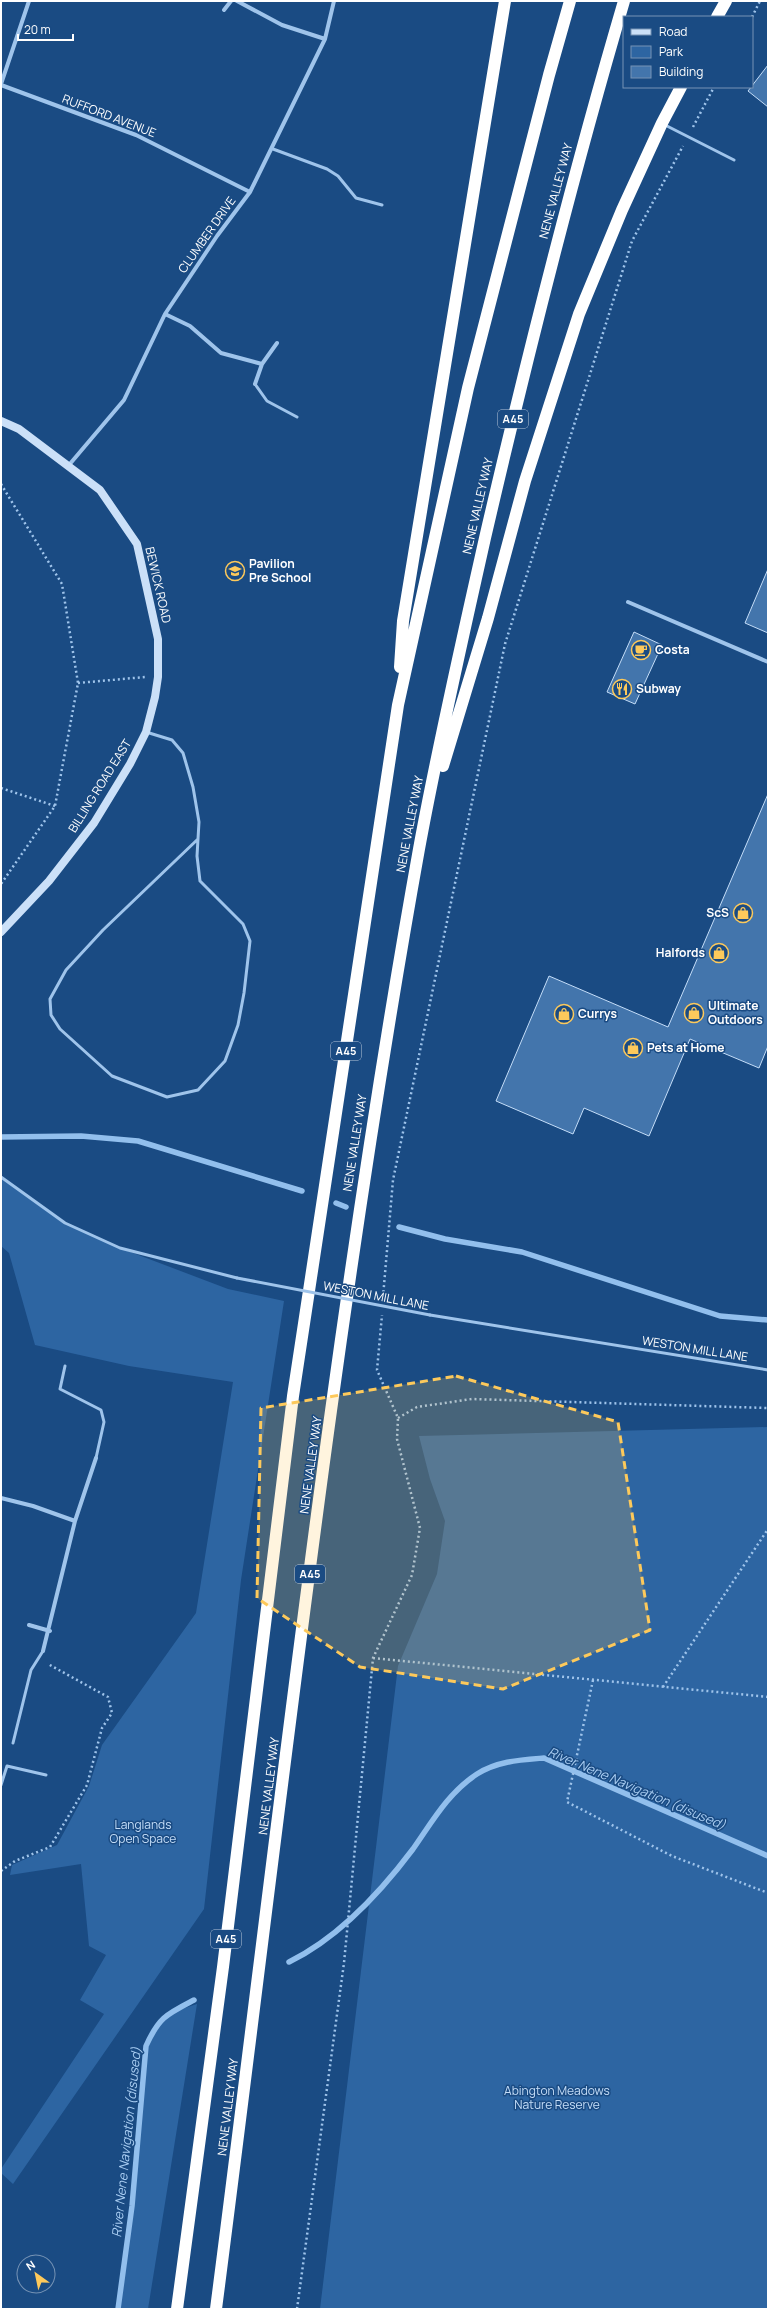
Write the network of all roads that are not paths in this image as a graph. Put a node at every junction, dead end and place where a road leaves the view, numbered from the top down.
1 (29, 1) edge
2 (231, 1) edge
3 (237, 1) edge
4 (334, 1) edge
5 (505, 1) edge
6 (570, 1) edge
7 (624, 1) edge
8 (726, 1) edge
9 (224, 10) dead end
10 (718, 16) edge
11 (325, 39) junction
12 (1, 85) edge
13 (680, 88) edge
14 (662, 123) junction
15 (272, 149) junction
16 (734, 160) dead end
17 (250, 192) junction
18 (382, 205) dead end
19 (166, 314) junction
20 (277, 344) dead end
21 (262, 364) junction
22 (254, 384) joint
23 (297, 417) dead end
24 (1, 421) edge
25 (69, 465) junction
26 (628, 602) dead end
27 (768, 662) edge
28 (155, 697) joint
29 (398, 705) junction
30 (146, 732) junction
31 (198, 839) junction
32 (420, 842) junction
33 (1, 932) edge
34 (1, 1177) edge
35 (65, 1366) dead end
36 (768, 1370) edge
37 (96, 1458) joint
38 (1, 1498) edge
39 (75, 1521) junction
40 (29, 1625) dead end
41 (50, 1631) junction
42 (43, 1651) joint
43 (13, 1743) dead end
44 (46, 1775) dead end
45 (1, 1785) edge
46 (178, 2309) edge
47 (216, 2309) edge

1 - 12 street, RUFFORD AVENUE
2 - 9 street
3 - 11 street
4 - 11 street, CLUMBER DRIVE
5 - 29 highway
6 - 29 highway, NENE VALLEY WAY / A45
7 - 32 highway, NENE VALLEY WAY / A45
8 - 10 highway
11 - 15 street, CLUMBER DRIVE
12 - 17 street, RUFFORD AVENUE
13 - 14 highway
14 - 16 lane
14 - 32 highway
15 - 17 street, CLUMBER DRIVE
15 - 18 lane
17 - 19 street, CLUMBER DRIVE
19 - 21 street
19 - 25 street, CLUMBER DRIVE
20 - 21 street
21 - 22 street
22 - 23 lane
24 - 25 street, BEWICK ROAD
25 - 28 street, BEWICK ROAD
26 - 27 street
28 - 30 street, BILLING ROAD EAST
29 - 46 highway, NENE VALLEY WAY / A45
30 - 31 lane
30 - 33 street, BILLING ROAD EAST
31 - 31 lane
32 - 47 highway, NENE VALLEY WAY / A45
34 - 36 lane, WESTON MILL LANE, bridge
35 - 37 lane
37 - 39 street
38 - 39 street
39 - 41 street
40 - 41 street
41 - 42 street
42 - 43 lane
44 - 45 lane

